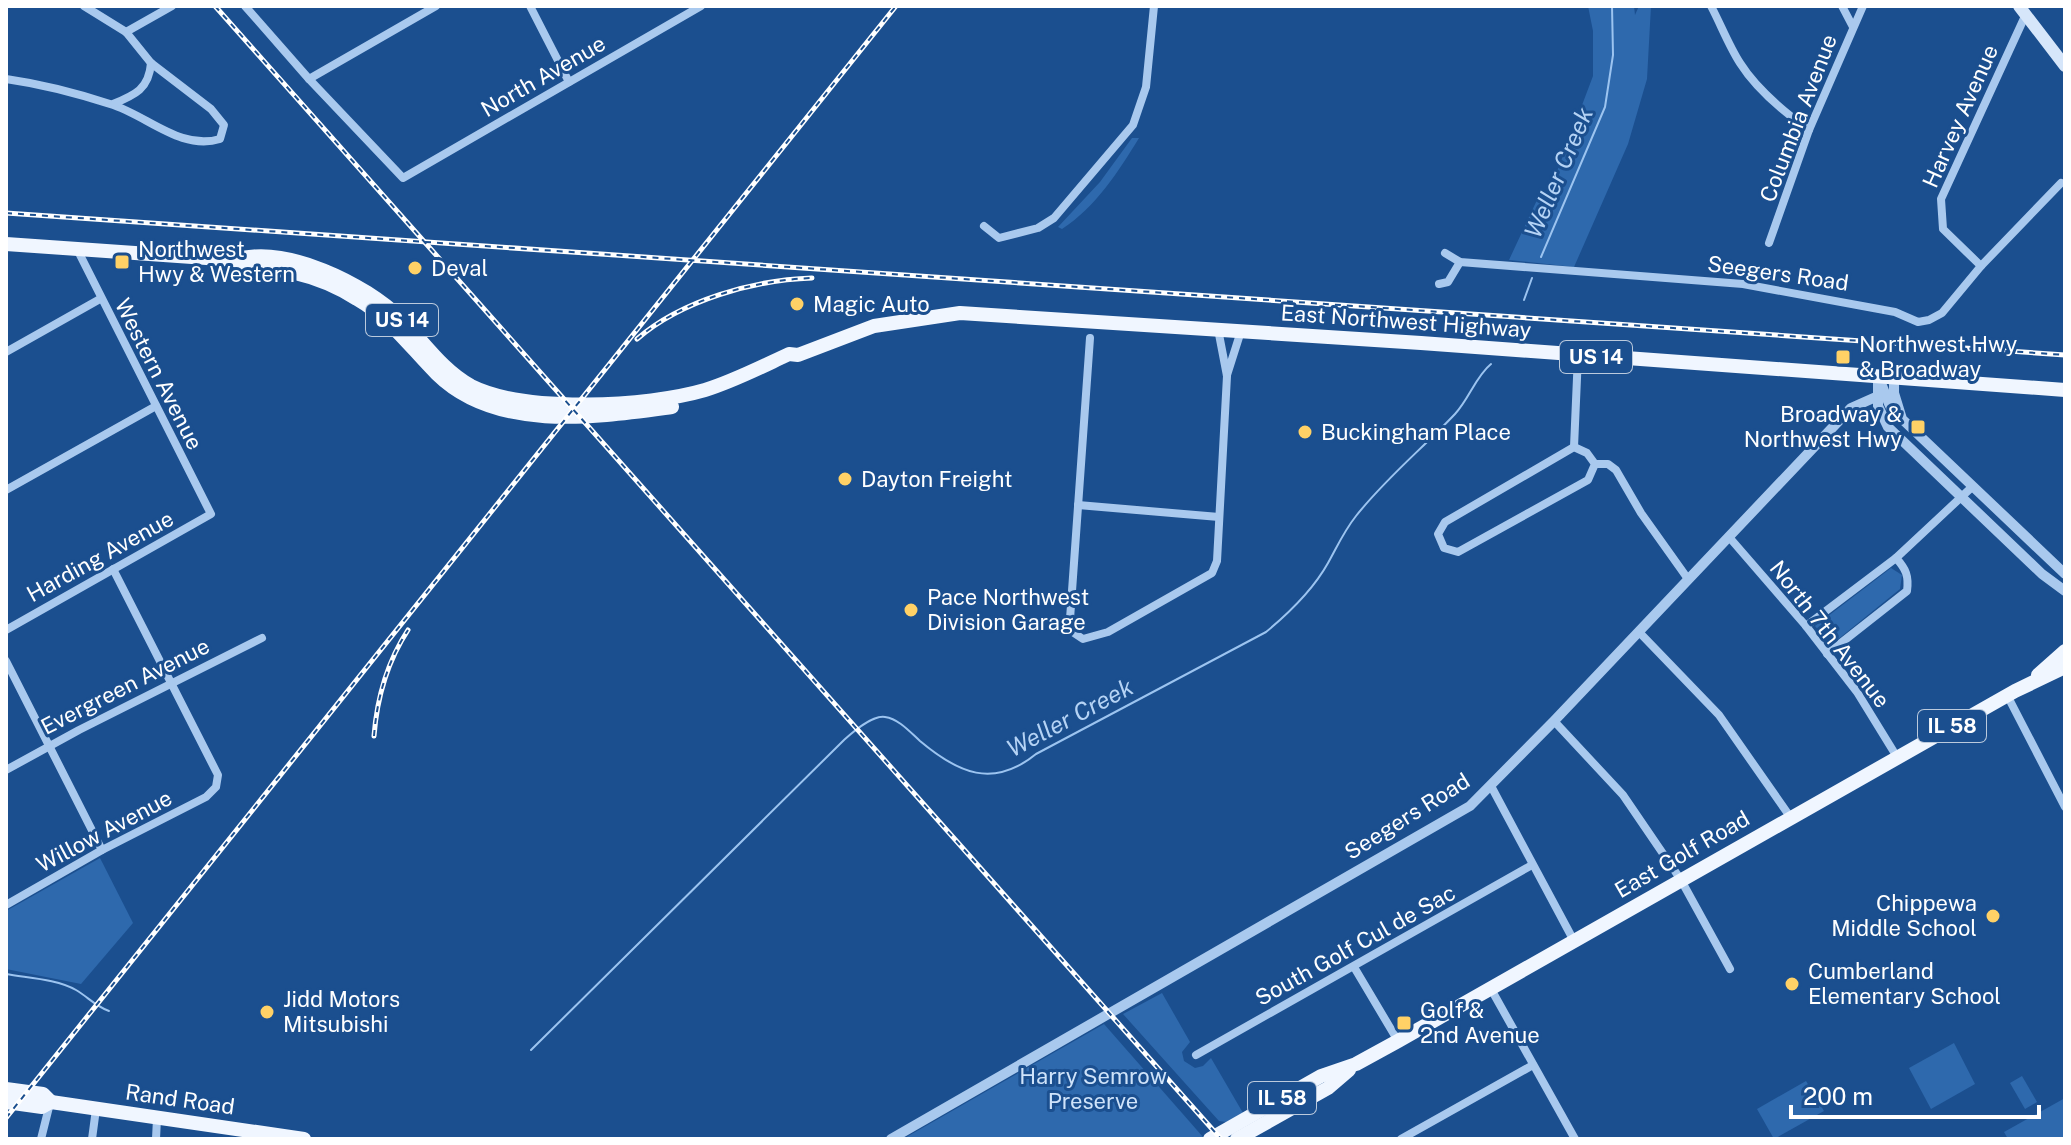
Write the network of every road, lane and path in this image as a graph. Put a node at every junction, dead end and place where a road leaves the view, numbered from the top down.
1 (84, 6) edge
2 (172, 6) edge
3 (245, 6) edge
4 (436, 6) edge
5 (530, 6) edge
6 (701, 6) edge
7 (1154, 6) edge
8 (1711, 6) edge
9 (1842, 6) edge
10 (1863, 6) edge
11 (2023, 10) edge
12 (1853, 27) junction
13 (126, 32) junction
14 (151, 63) junction
15 (2065, 66) edge
16 (6, 79) edge
17 (309, 79) junction
18 (569, 82) junction
19 (113, 104) junction
20 (1809, 130) junction
21 (2064, 181) edge
22 (984, 226) dead end
23 (1769, 243) dead end
24 (6, 244) edge
25 (77, 249) junction
26 (1445, 253) dead end
27 (1460, 262) junction
28 (1981, 266) junction
29 (1439, 284) dead end
30 (100, 299) junction
31 (1218, 329) junction
32 (1241, 331) junction
33 (1090, 338) dead end
34 (6, 352) edge
35 (1578, 355) junction
36 (1227, 376) junction
37 (1878, 377) junction
38 (1894, 378) junction
39 (2065, 390) edge
40 (1878, 396) junction
41 (156, 406) junction
42 (1851, 408) junction
43 (1881, 412) junction
44 (1902, 419) junction
45 (1574, 447) junction
46 (1595, 464) junction
47 (1972, 487) junction
48 (6, 490) edge
49 (1961, 497) junction
50 (1078, 505) junction
51 (211, 514) joint
52 (1219, 517) junction
53 (1729, 537) junction
54 (1896, 558) junction
55 (113, 569) junction
56 (2065, 574) edge
57 (1688, 579) junction
58 (2065, 591) edge
59 (1806, 626) junction
60 (6, 630) edge
61 (1639, 632) junction
62 (262, 638) dead end
63 (2065, 651) edge
64 (1827, 654) junction
65 (6, 661) edge
66 (2065, 667) edge
67 (171, 683) junction
68 (2029, 683) junction
69 (2007, 695) junction
70 (1554, 721) junction
71 (49, 745) junction
72 (1897, 757) junction
73 (6, 770) edge
74 (1491, 786) junction
75 (2065, 807) edge
76 (1791, 818) junction
77 (102, 850) junction
78 (1532, 865) junction
79 (1681, 880) junction
80 (6, 905) edge
81 (1574, 941) junction
82 (1354, 967) junction
83 (1730, 969) dead end
84 (1491, 989) junction
85 (1398, 1041) junction
86 (1196, 1055) dead end
87 (1356, 1064) junction
88 (1533, 1065) junction
89 (6, 1089) edge
90 (6, 1102) edge
91 (51, 1102) junction
92 (96, 1109) junction
93 (157, 1118) junction
94 (41, 1139) edge
95 (92, 1139) edge
96 (156, 1139) edge
97 (304, 1139) edge
98 (891, 1139) edge
99 (1210, 1139) edge
100 (1237, 1139) edge
101 (1401, 1139) edge
102 (1575, 1139) edge

1 - 13 street
2 - 13 street
3 - 17 street
4 - 17 street
5 - 18 street
6 - 18 street, North Avenue
7 - 22 street
8 - 20 street
9 - 12 street
10 - 12 street, Columbia Avenue
11 - 15 main road
11 - 28 street, Harvey Avenue
12 - 20 street, Columbia Avenue
13 - 14 street
14 - 19 street
14 - 19 street
16 - 19 street
17 - 18 street, North Avenue
20 - 23 street, Columbia Avenue
21 - 28 street, Seegers Road
24 - 25 main road, East Northwest Highway / US 14
25 - 30 street, Western Avenue
25 - 31 main road, East Northwest Highway / US 14
26 - 27 street
27 - 28 street, Seegers Road
27 - 29 street
30 - 34 street
30 - 41 street, Western Avenue
31 - 32 main road, East Northwest Highway / US 14
31 - 36 street
32 - 35 main road, East Northwest Highway / US 14
32 - 36 street
33 - 50 street
35 - 37 main road, East Northwest Highway / US 14
35 - 45 street
36 - 52 street
37 - 38 main road, East Northwest Highway / US 14
37 - 40 street
37 - 44 street
38 - 39 main road, East Northwest Highway / US 14
38 - 44 street
40 - 42 street, Seegers Road
40 - 43 street
41 - 48 street
41 - 51 street, Western Avenue
42 - 43 street
42 - 53 street, Seegers Road
43 - 49 street
44 - 47 street
45 - 46 street
45 - 46 street
46 - 57 street
47 - 49 street
47 - 56 street
49 - 54 street
49 - 58 street
50 - 52 street
50 - 52 street
51 - 55 street, Harding Avenue
53 - 57 street, Seegers Road
53 - 59 street, North 7th Avenue
54 - 59 street
54 - 64 street
55 - 60 street, Harding Avenue
55 - 67 street
57 - 61 street, Seegers Road
59 - 64 street, North 7th Avenue
61 - 70 street, Seegers Road
61 - 76 street
62 - 67 street, Evergreen Avenue
63 - 68 main road, East Golf Road / IL 58
64 - 72 street, North 7th Avenue
65 - 71 street
66 - 68 main road, East Golf Road / IL 58
67 - 71 street, Evergreen Avenue
67 - 77 street, Willow Avenue
68 - 69 main road, East Golf Road / IL 58
69 - 72 main road, East Golf Road / IL 58
69 - 75 street
70 - 74 street, Seegers Road
70 - 79 street
71 - 73 street, Evergreen Avenue
71 - 77 street
72 - 76 main road, East Golf Road / IL 58
74 - 78 street
74 - 98 street, Seegers Road
76 - 79 main road, East Golf Road / IL 58
77 - 80 street, Willow Avenue
78 - 81 street
78 - 82 street, South Golf Cul de Sac
79 - 81 main road, East Golf Road / IL 58
79 - 83 street
81 - 84 main road, East Golf Road / IL 58
82 - 85 street
82 - 86 street, South Golf Cul de Sac
84 - 85 main road, East Golf Road / IL 58
84 - 88 street
85 - 87 main road, East Golf Road / IL 58
87 - 99 main road, East Golf Road / IL 58
87 - 100 main road, East Golf Road / IL 58
88 - 101 street
88 - 102 street
89 - 91 main road, Rand Road
90 - 91 main road, Rand Road
91 - 92 main road, Rand Road
91 - 94 street
92 - 93 main road, Rand Road
92 - 95 street
93 - 96 street
93 - 97 main road, Rand Road

